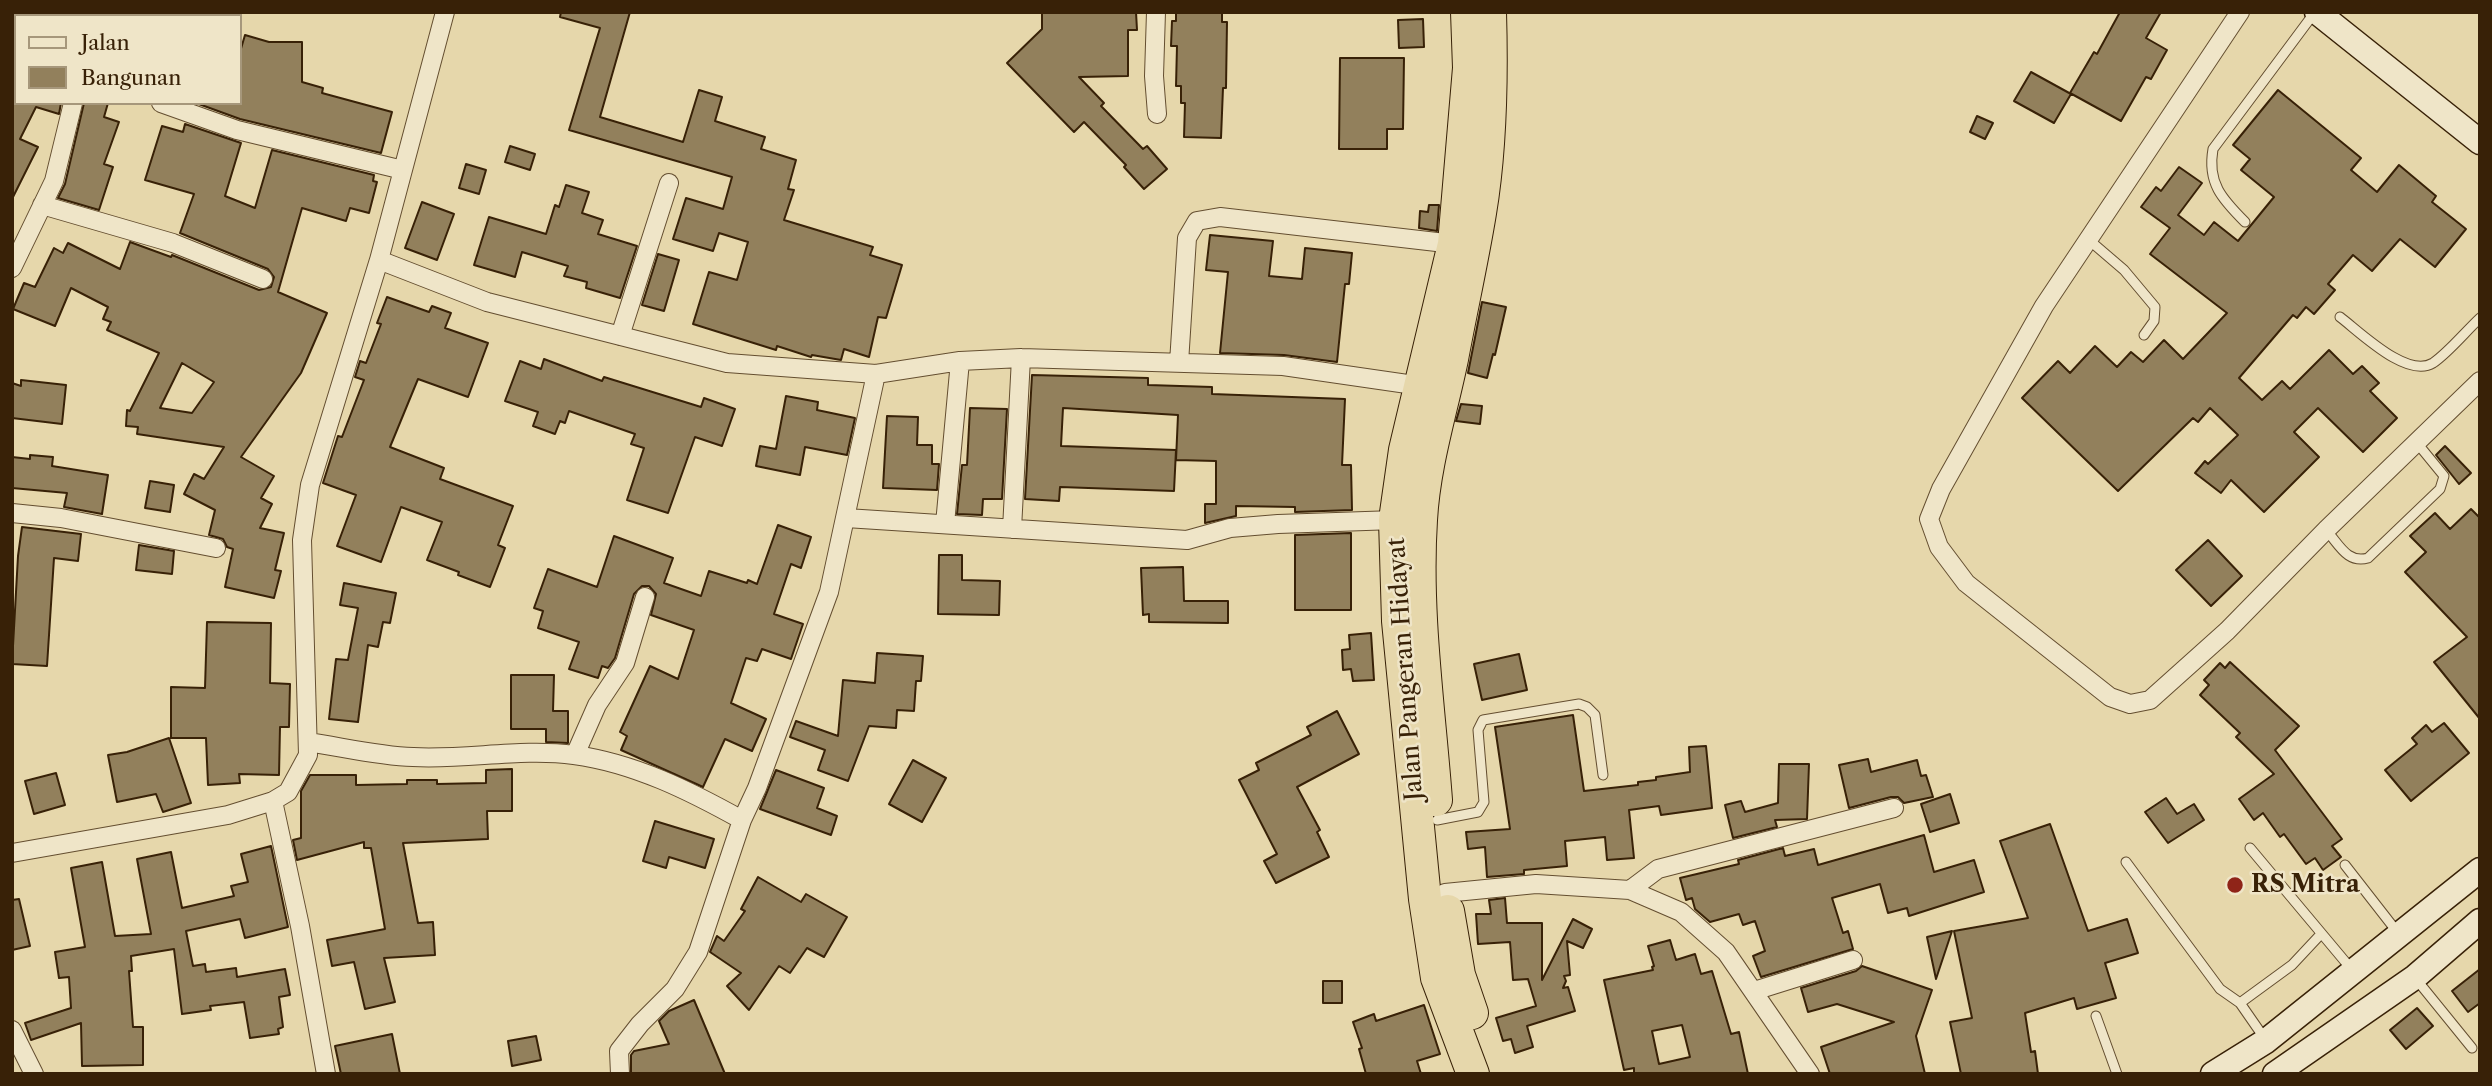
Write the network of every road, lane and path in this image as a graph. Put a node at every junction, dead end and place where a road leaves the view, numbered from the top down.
1 (445, 12) edge
2 (1156, 12) edge
3 (1467, 12) edge
4 (1490, 12) edge
5 (2240, 12) edge
6 (2316, 12) edge
7 (73, 105) edge
8 (167, 105) edge
9 (1157, 114) dead end
10 (2480, 142) edge
11 (1475, 155) junction
12 (403, 170) junction
13 (669, 183) dead end
14 (42, 205) junction
15 (2245, 222) dead end
16 (1464, 223) junction
17 (2089, 240) junction
18 (380, 260) junction
19 (12, 268) edge
20 (264, 279) dead end
21 (2340, 317) dead end
22 (2480, 318) edge
23 (2144, 335) dead end
24 (620, 336) junction
25 (1021, 358) junction
26 (960, 361) junction
27 (1179, 363) junction
28 (876, 374) junction
29 (2480, 381) edge
30 (1433, 388) junction
31 (2417, 443) junction
32 (12, 513) edge
33 (846, 518) junction
34 (1395, 520) junction
35 (944, 524) junction
36 (1012, 529) junction
37 (2326, 530) junction
38 (216, 548) dead end
39 (645, 597) dead end
40 (308, 742) junction
41 (575, 755) junction
42 (1603, 775) dead end
43 (273, 801) junction
44 (1894, 808) dead end
45 (742, 820) junction
46 (1437, 820) junction
47 (2250, 848) dead end
48 (12, 853) edge
49 (2126, 862) dead end
50 (2345, 865) dead end
51 (2480, 870) edge
52 (1630, 890) junction
53 (1445, 893) junction
54 (2480, 921) edge
55 (2321, 934) junction
56 (2399, 934) junction
57 (1853, 960) dead end
58 (2354, 972) junction
59 (2414, 977) junction
60 (1754, 991) junction
61 (2380, 1002) junction
62 (2240, 1003) junction
63 (2096, 1016) dead end
64 (12, 1030) edge
65 (2266, 1041) junction
66 (2472, 1048) dead end
67 (30, 1073) edge
68 (326, 1074) edge
69 (620, 1074) edge
70 (1473, 1074) edge
71 (1494, 1074) edge
72 (1810, 1074) edge
73 (2117, 1074) edge
74 (2213, 1074) edge
75 (2276, 1074) edge

1 - 12 street
2 - 9 street
3 - 11 highway, Jalan Pangeran Hidayat
4 - 11 highway, Jalan Pangeran Hidayat
5 - 17 street
6 - 10 main road
6 - 15 lane
7 - 14 street
8 - 12 street
11 - 16 highway, Jalan Pangeran Hidayat
12 - 18 street
13 - 24 street
14 - 19 street
14 - 20 street
16 - 27 street
16 - 30 highway, Jalan Pangeran Hidayat
16 - 30 highway, Jalan Pangeran Hidayat
17 - 23 lane
17 - 37 street
18 - 24 street
18 - 40 street
21 - 22 lane
24 - 28 street
25 - 26 street
25 - 27 street
25 - 36 street
26 - 28 street
26 - 35 street
27 - 30 street
28 - 33 street
29 - 31 street
30 - 34 highway, Jalan Pangeran Hidayat
30 - 46 highway, Jalan Pangeran Hidayat
31 - 37 street
31 - 37 lane
32 - 38 street
33 - 35 street
33 - 45 street
34 - 36 street
34 - 70 highway, Jalan Pangeran Hidayat
35 - 36 street
39 - 41 street
40 - 41 street
40 - 43 street
41 - 45 street
42 - 46 lane
43 - 48 street
43 - 68 street
44 - 52 street
45 - 69 street
46 - 53 highway, Jalan Pangeran Hidayat
47 - 55 lane
49 - 62 lane
50 - 56 lane
51 - 56 main road
52 - 53 street
52 - 60 street
53 - 71 highway, Jalan Pangeran Hidayat
54 - 59 main road
55 - 58 lane
55 - 62 lane
56 - 58 main road
57 - 60 street
58 - 61 main road
58 - 65 main road
59 - 61 main road
59 - 66 lane
60 - 72 street
61 - 75 main road
62 - 65 lane
63 - 73 lane
64 - 67 street
65 - 74 main road

